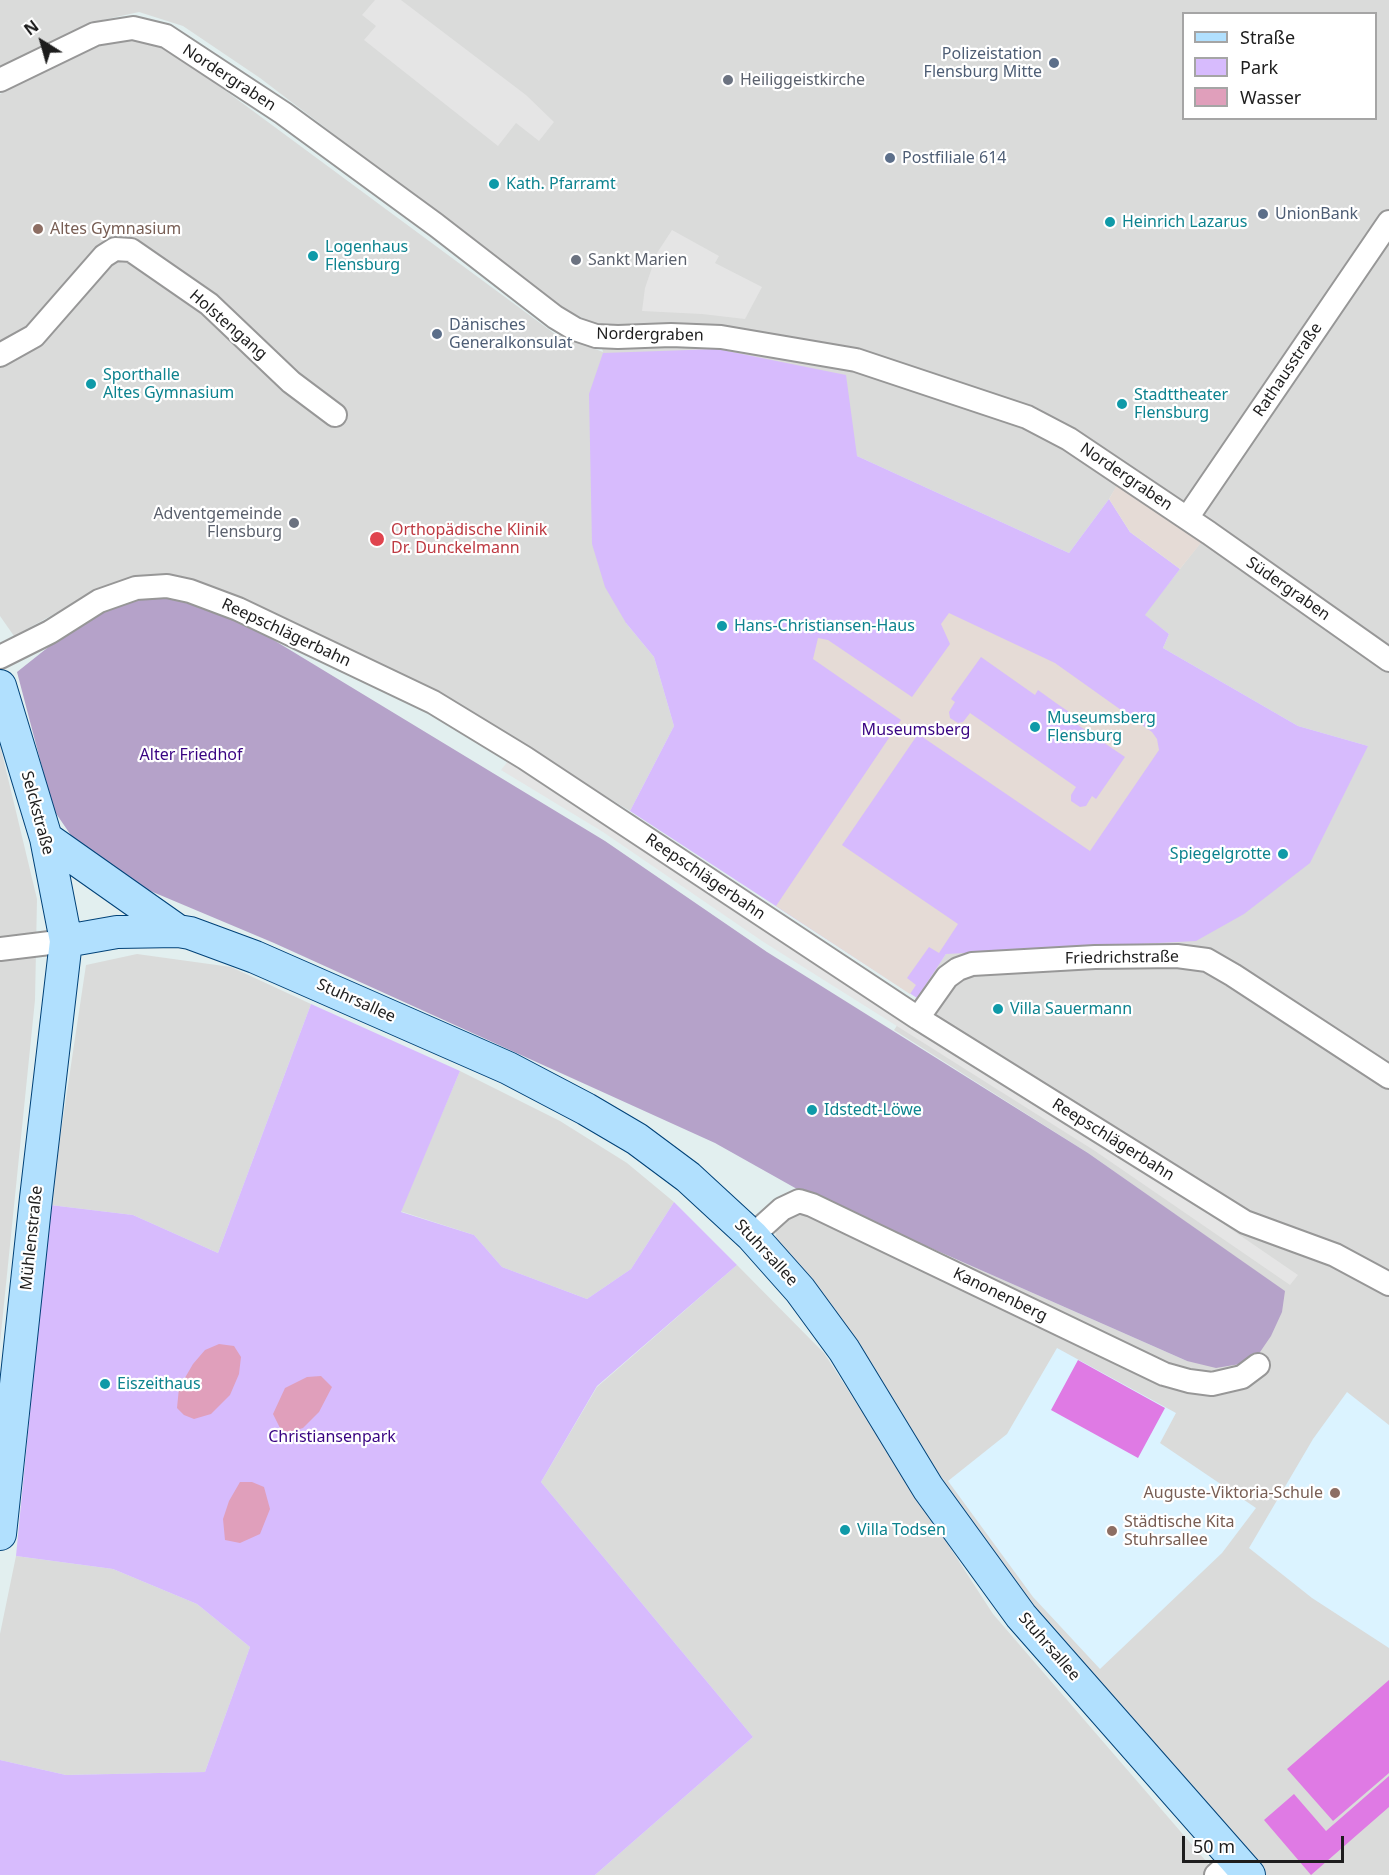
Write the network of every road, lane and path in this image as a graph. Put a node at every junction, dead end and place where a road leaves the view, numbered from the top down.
1 (0, 80) edge
2 (1389, 222) edge
3 (0, 355) edge
4 (335, 415) dead end
5 (1187, 518) junction
6 (0, 657) edge
7 (1389, 660) edge
8 (0, 686) edge
9 (46, 838) junction
10 (178, 932) junction
11 (66, 941) junction
12 (0, 949) edge
13 (918, 1018) junction
14 (1389, 1077) edge
15 (752, 1236) junction
16 (1389, 1284) edge
17 (1258, 1365) dead end
18 (0, 1534) edge
19 (1233, 1870) edge

1 - 5 street, Nordergraben
2 - 5 street, Rathausstraße
3 - 4 street, Holstengang
5 - 7 street, Südergraben
6 - 13 street, Reepschlägerbahn
8 - 9 main road, Selckstraße
9 - 10 main road
9 - 11 main road, Selckstraße
10 - 11 main road, Stuhrsallee
10 - 15 main road, Stuhrsallee
11 - 12 street
11 - 18 main road, Mühlenstraße
13 - 14 street, Friedrichstraße
13 - 16 street, Reepschlägerbahn
15 - 17 street, Kanonenberg
15 - 19 main road, Stuhrsallee

